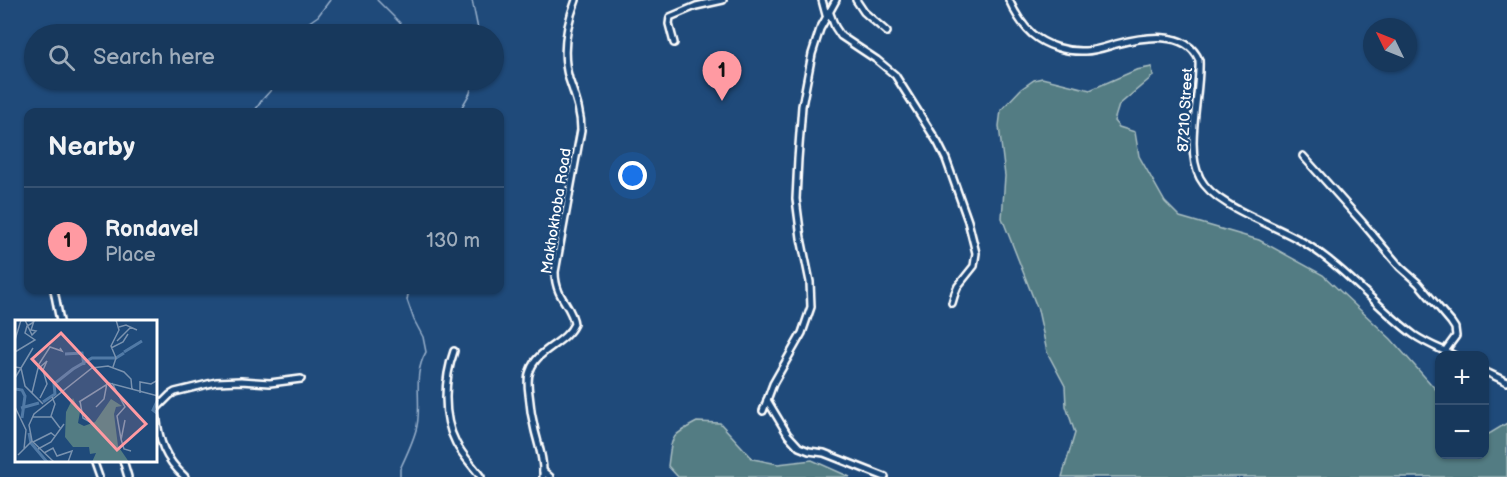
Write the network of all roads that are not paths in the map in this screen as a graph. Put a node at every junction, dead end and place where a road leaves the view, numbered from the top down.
1 (576, 0) edge
2 (723, 0) edge
3 (822, 0) edge
4 (836, 0) edge
5 (856, 0) edge
6 (1009, 0) edge
7 (828, 13) junction
8 (887, 32) dead end
9 (674, 43) dead end
10 (1303, 156) dead end
11 (55, 294) edge
12 (952, 303) dead end
13 (60, 320) edge
14 (454, 351) dead end
15 (1446, 351) joint
16 (1489, 373) edge
17 (302, 379) dead end
18 (1507, 382) edge
19 (768, 400) junction
20 (158, 410) edge
21 (763, 411) dead end
22 (158, 432) edge
23 (94, 462) edge
24 (124, 462) edge
25 (543, 474) edge
26 (99, 477) edge
27 (128, 477) edge
28 (185, 477) edge
29 (481, 477) edge
30 (550, 477) edge
31 (885, 477) edge

1 - 25 street, Makhokhoba Road
2 - 9 street
3 - 7 street
4 - 7 street
5 - 8 street
6 - 15 street, 87210 Street
7 - 12 street
7 - 19 street
10 - 15 street
11 - 13 street
14 - 29 street
16 - 18 street
17 - 20 street
19 - 21 street
19 - 31 street
22 - 28 street
23 - 26 street
24 - 27 street
25 - 30 street

